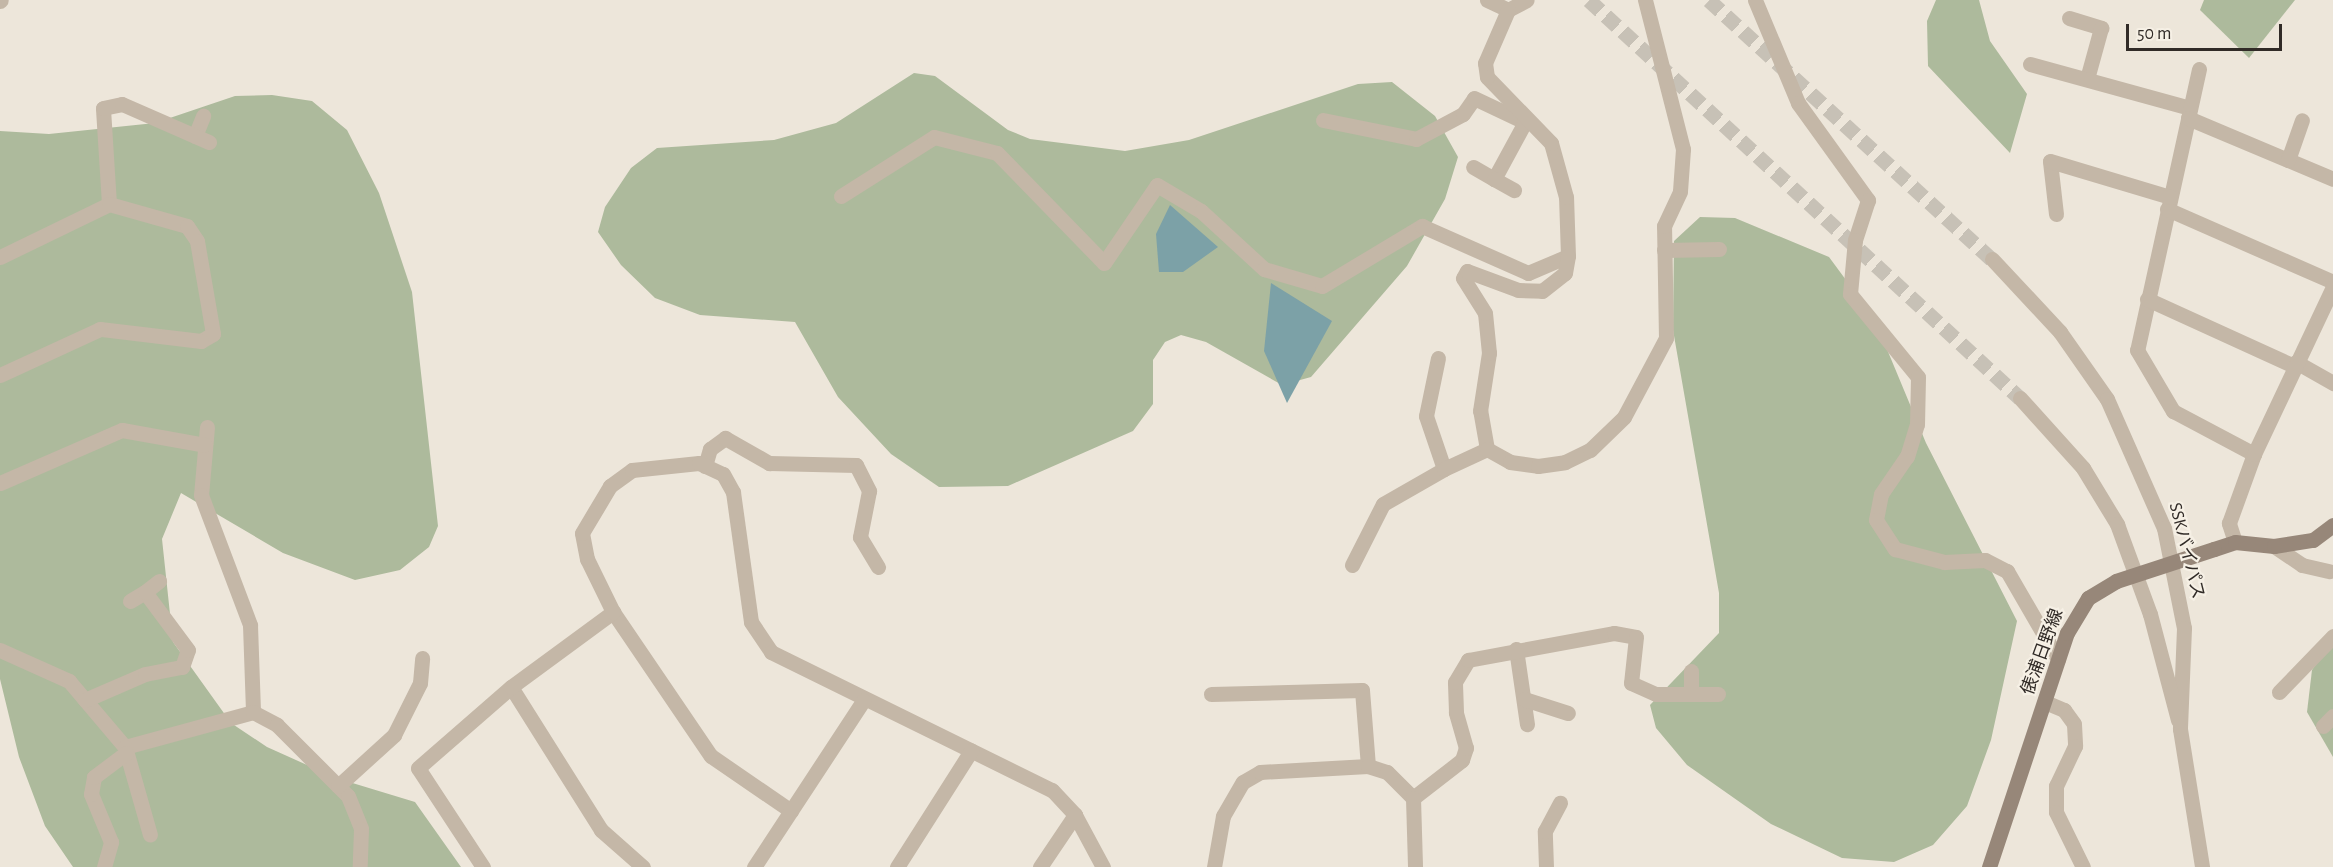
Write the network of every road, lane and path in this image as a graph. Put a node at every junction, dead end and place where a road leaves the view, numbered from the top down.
1 (1487, 0) edge
2 (1527, 0) edge
3 (1645, 0) edge
4 (1755, 0) edge
5 (1508, 10) junction
6 (2069, 18) dead end
7 (2030, 64) dead end
8 (2199, 69) dead end
9 (2087, 79) junction
10 (2189, 113) junction
11 (203, 116) dead end
12 (1323, 120) dead end
13 (2302, 120) dead end
14 (1525, 122) junction
15 (2288, 160) junction
16 (1473, 167) dead end
17 (1494, 179) junction
18 (2333, 179) edge
19 (1514, 190) dead end
20 (841, 196) dead end
21 (2168, 203) junction
22 (109, 204) junction
23 (2056, 214) dead end
24 (1719, 249) dead end
25 (1664, 250) junction
26 (0, 256) edge
27 (1568, 256) junction
28 (1992, 259) tunnel mouth
29 (2333, 282) edge
30 (2333, 287) edge
31 (2147, 299) junction
32 (1438, 358) dead end
33 (2295, 364) junction
34 (0, 375) edge
35 (2333, 383) edge
36 (2020, 398) tunnel mouth
37 (207, 427) dead end
38 (205, 445) junction
39 (1487, 449) junction
40 (2254, 454) junction
41 (705, 466) junction
42 (1444, 469) junction
43 (0, 483) edge
44 (2333, 525) edge
45 (2235, 542) junction
46 (2274, 546) junction
47 (1352, 565) dead end
48 (878, 567) dead end
49 (2332, 571) edge
50 (159, 581) dead end
51 (146, 592) junction
52 (130, 602) dead end
53 (613, 612) junction
54 (2333, 636) edge
55 (1516, 649) junction
56 (0, 650) edge
57 (422, 658) dead end
58 (2058, 659) junction
59 (1691, 671) dead end
60 (511, 687) junction
61 (2280, 692) dead end
62 (1210, 694) dead end
63 (1691, 694) junction
64 (1718, 694) dead end
65 (1524, 699) junction
66 (85, 700) junction
67 (863, 701) junction
68 (2045, 702) junction
69 (254, 712) junction
70 (1568, 713) dead end
71 (1527, 724) dead end
72 (2180, 729) junction
73 (125, 750) junction
74 (971, 751) junction
75 (1368, 766) junction
76 (338, 786) junction
77 (1413, 798) junction
78 (1560, 802) dead end
79 (791, 811) junction
80 (1075, 815) junction
81 (150, 835) dead end
82 (104, 867) edge
83 (360, 867) edge
84 (483, 867) edge
85 (643, 867) edge
86 (754, 867) edge
87 (897, 867) edge
88 (1040, 867) edge
89 (1103, 867) edge
90 (1214, 867) edge
91 (1415, 867) edge
92 (1546, 867) edge
93 (1989, 867) edge
94 (2083, 867) edge
95 (2202, 867) edge

1 - 5 street
2 - 5 street
3 - 25 street
4 - 58 street
5 - 14 street
6 - 9 street
7 - 9 street
8 - 10 street
9 - 10 street
10 - 15 street
10 - 21 street
11 - 22 street
12 - 14 street
13 - 15 street
14 - 17 street
14 - 27 street
15 - 18 street
16 - 17 street
17 - 19 street
20 - 27 street
21 - 23 street
21 - 29 street
21 - 31 street
22 - 26 street
22 - 34 street
24 - 25 street
25 - 39 street
27 - 39 street
28 - 72 street, SSKバイパス
30 - 33 street
31 - 33 street
31 - 40 street
32 - 42 street
33 - 35 street
33 - 40 street
36 - 72 street
37 - 38 street
38 - 43 street
38 - 69 street
39 - 42 street
40 - 45 street
41 - 48 street
41 - 53 street
41 - 67 street
42 - 47 street
44 - 46 main road, 俵浦日野線
45 - 46 main road, 俵浦日野線
45 - 58 main road, 俵浦日野線, bridge
46 - 49 street
50 - 51 street
51 - 52 street
51 - 66 street
53 - 60 street
53 - 79 street
54 - 61 street
55 - 63 street
55 - 65 street
55 - 77 street
56 - 66 street
57 - 76 street
58 - 68 main road, 俵浦日野線
59 - 63 street
60 - 84 street
60 - 85 street
62 - 75 street
63 - 64 street
65 - 70 street
65 - 71 street
66 - 73 street
67 - 74 street
67 - 79 street
68 - 93 main road, 俵浦日野線
68 - 94 street
69 - 73 street
69 - 76 street
72 - 95 street, SSKバイパス
73 - 81 street
73 - 82 street
74 - 80 street
74 - 87 street
75 - 77 street
75 - 90 street
76 - 83 street
77 - 91 street
78 - 92 street
79 - 86 street
80 - 88 street
80 - 89 street

